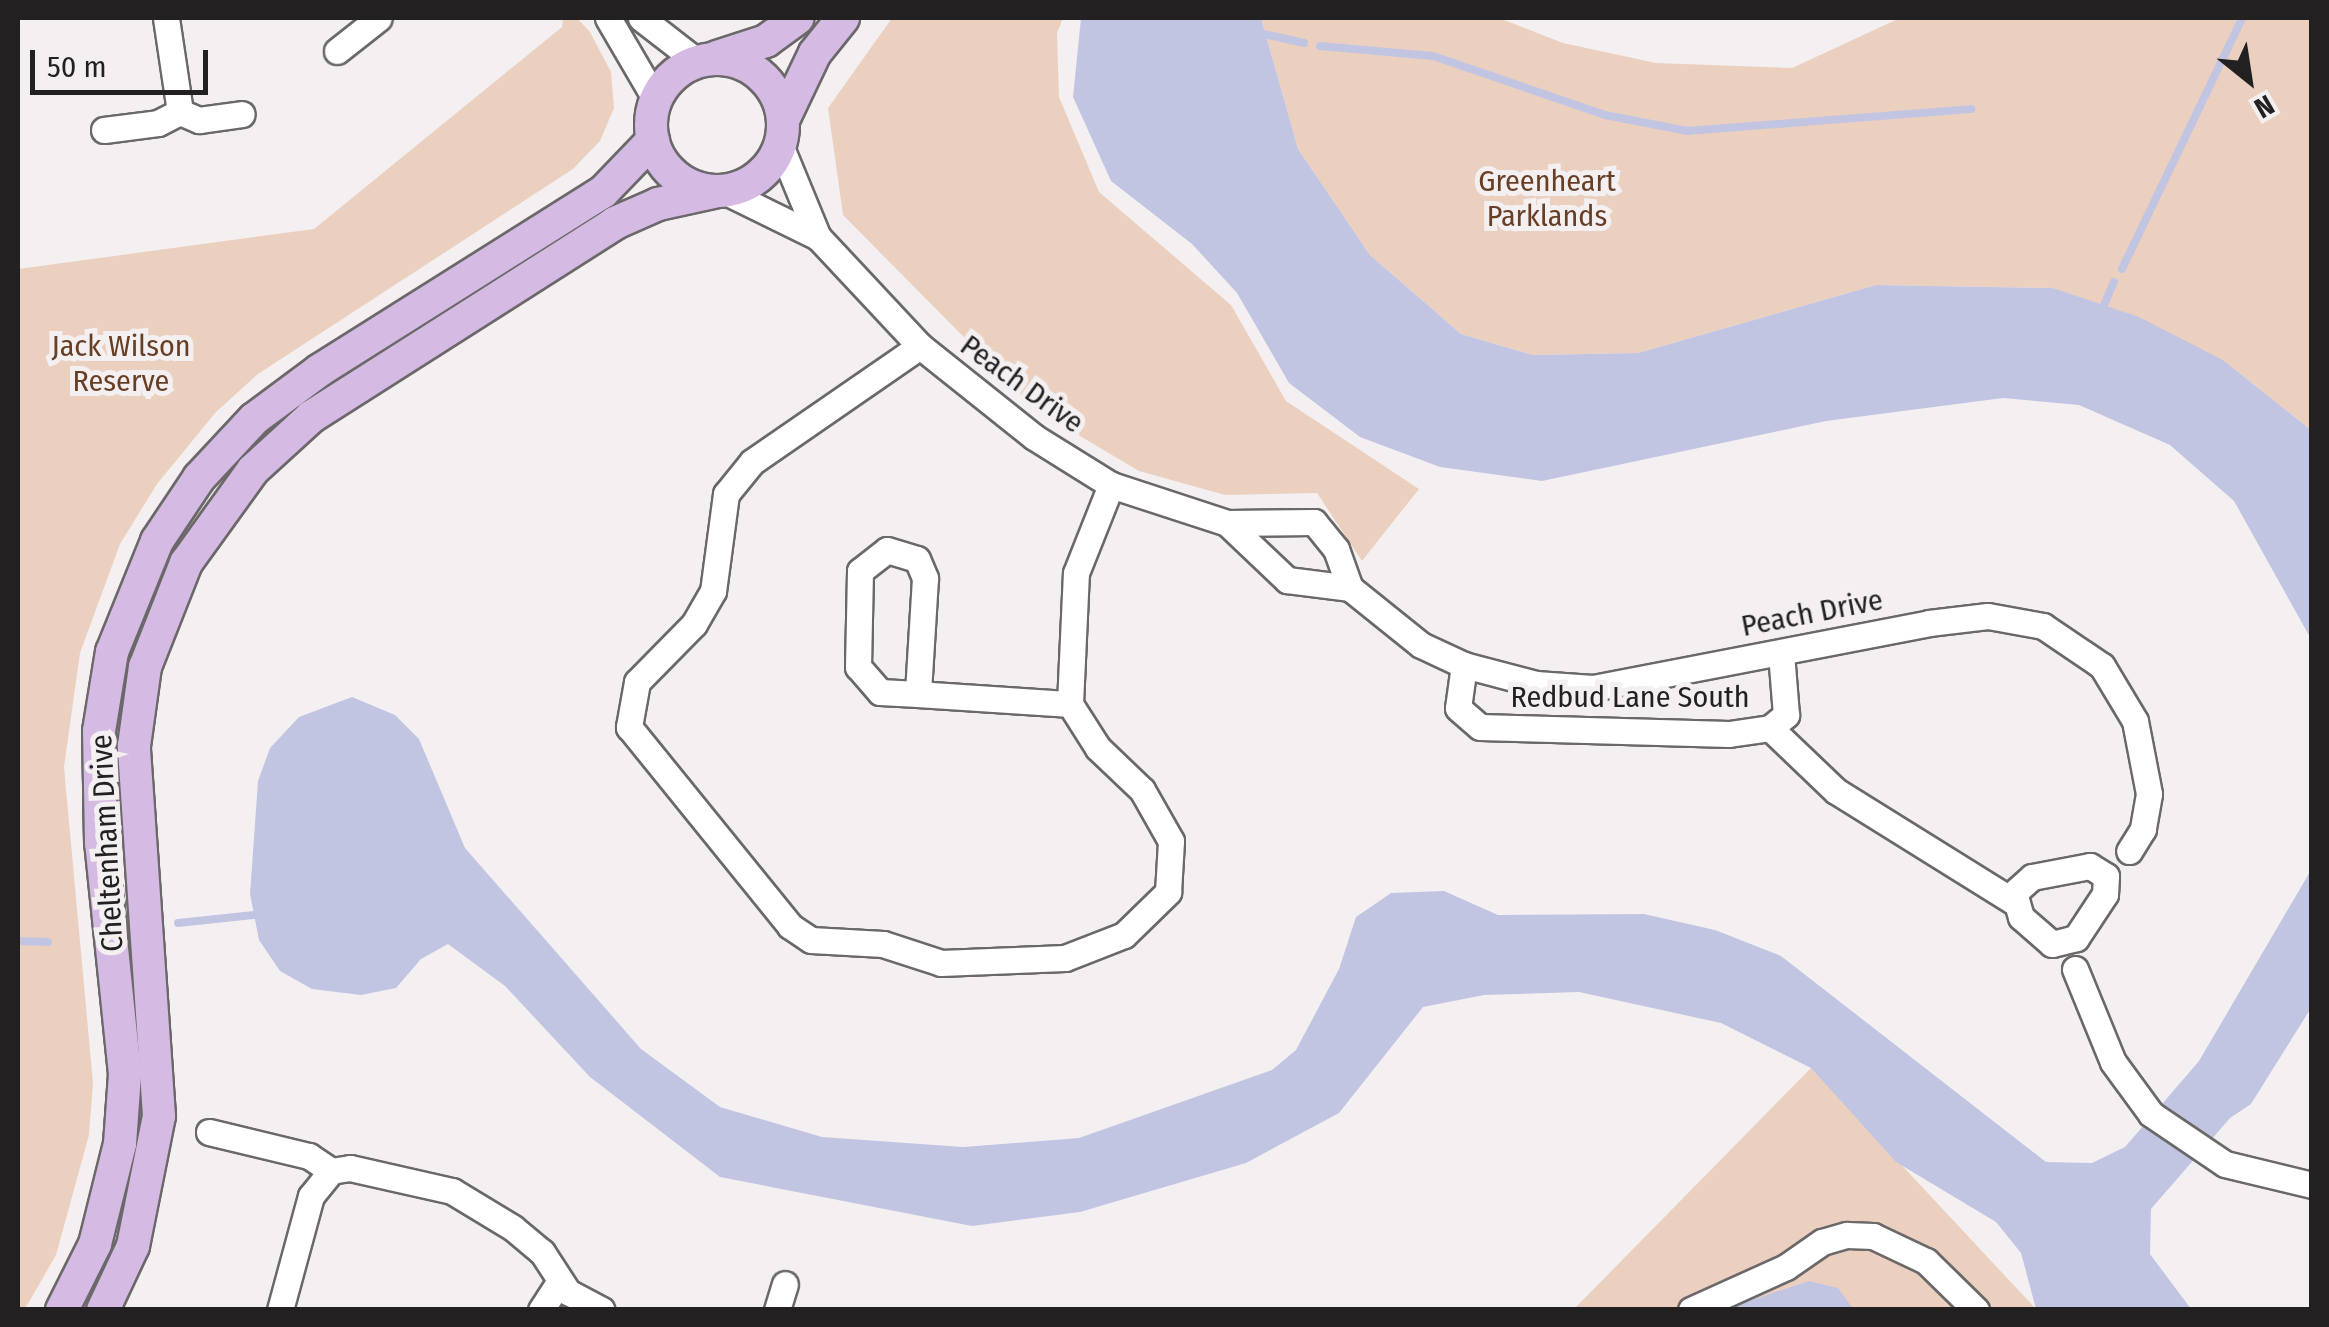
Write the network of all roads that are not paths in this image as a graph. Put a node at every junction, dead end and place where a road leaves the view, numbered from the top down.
1 (166, 18) edge
2 (378, 18) edge
3 (608, 18) edge
4 (641, 18) edge
5 (798, 18) edge
6 (843, 18) edge
7 (337, 51) dead end
8 (703, 61) junction
9 (656, 100) junction
10 (180, 112) junction
11 (242, 114) dead end
12 (104, 130) dead end
13 (782, 132) junction
14 (653, 140) junction
15 (721, 191) junction
16 (818, 238) junction
17 (920, 346) junction
18 (1110, 485) junction
19 (1227, 523) junction
20 (1350, 588) junction
21 (1781, 653) junction
22 (1464, 666) junction
23 (918, 694) junction
24 (1070, 704) junction
25 (1770, 728) junction
26 (2129, 850) junction
27 (2090, 866) junction
28 (2108, 887) junction
29 (2014, 902) junction
30 (2064, 941) junction
31 (209, 1132) dead end
32 (332, 1170) junction
33 (2312, 1185) edge
34 (559, 1282) junction
35 (785, 1284) dead end
36 (62, 1310) edge
37 (103, 1310) edge
38 (280, 1310) edge
39 (541, 1310) edge
40 (602, 1310) edge
41 (778, 1310) edge
42 (1691, 1310) edge
43 (1976, 1310) edge

1 - 10 street
2 - 7 street
3 - 9 street
4 - 8 street
5 - 8 main road
6 - 13 main road
8 - 9 main road
8 - 13 main road
9 - 14 main road
10 - 11 street
10 - 12 street
13 - 15 main road
13 - 16 street, Peach Drive
14 - 15 main road
14 - 36 main road, Cheltenham Drive
15 - 16 street, Peach Drive
15 - 37 main road, Cheltenham Drive
16 - 17 street, Peach Drive
17 - 18 street, Peach Drive
17 - 24 street
18 - 19 street, Peach Drive
18 - 24 street
19 - 20 street, Peach Drive
19 - 20 street, Peach Drive
20 - 22 street, Peach Drive
21 - 22 street, Peach Drive
21 - 25 street, Redbud Lane South
21 - 26 street, Peach Drive
22 - 25 street, Redbud Lane South
23 - 23 street
23 - 24 street
25 - 29 street
26 - 27 street
26 - 28 street, Peach Drive
27 - 28 street
27 - 29 street
28 - 30 street, Peach Drive
29 - 30 street
30 - 33 street
31 - 32 street
32 - 34 street
32 - 38 street
34 - 39 street
34 - 40 street
35 - 41 street
42 - 43 street

